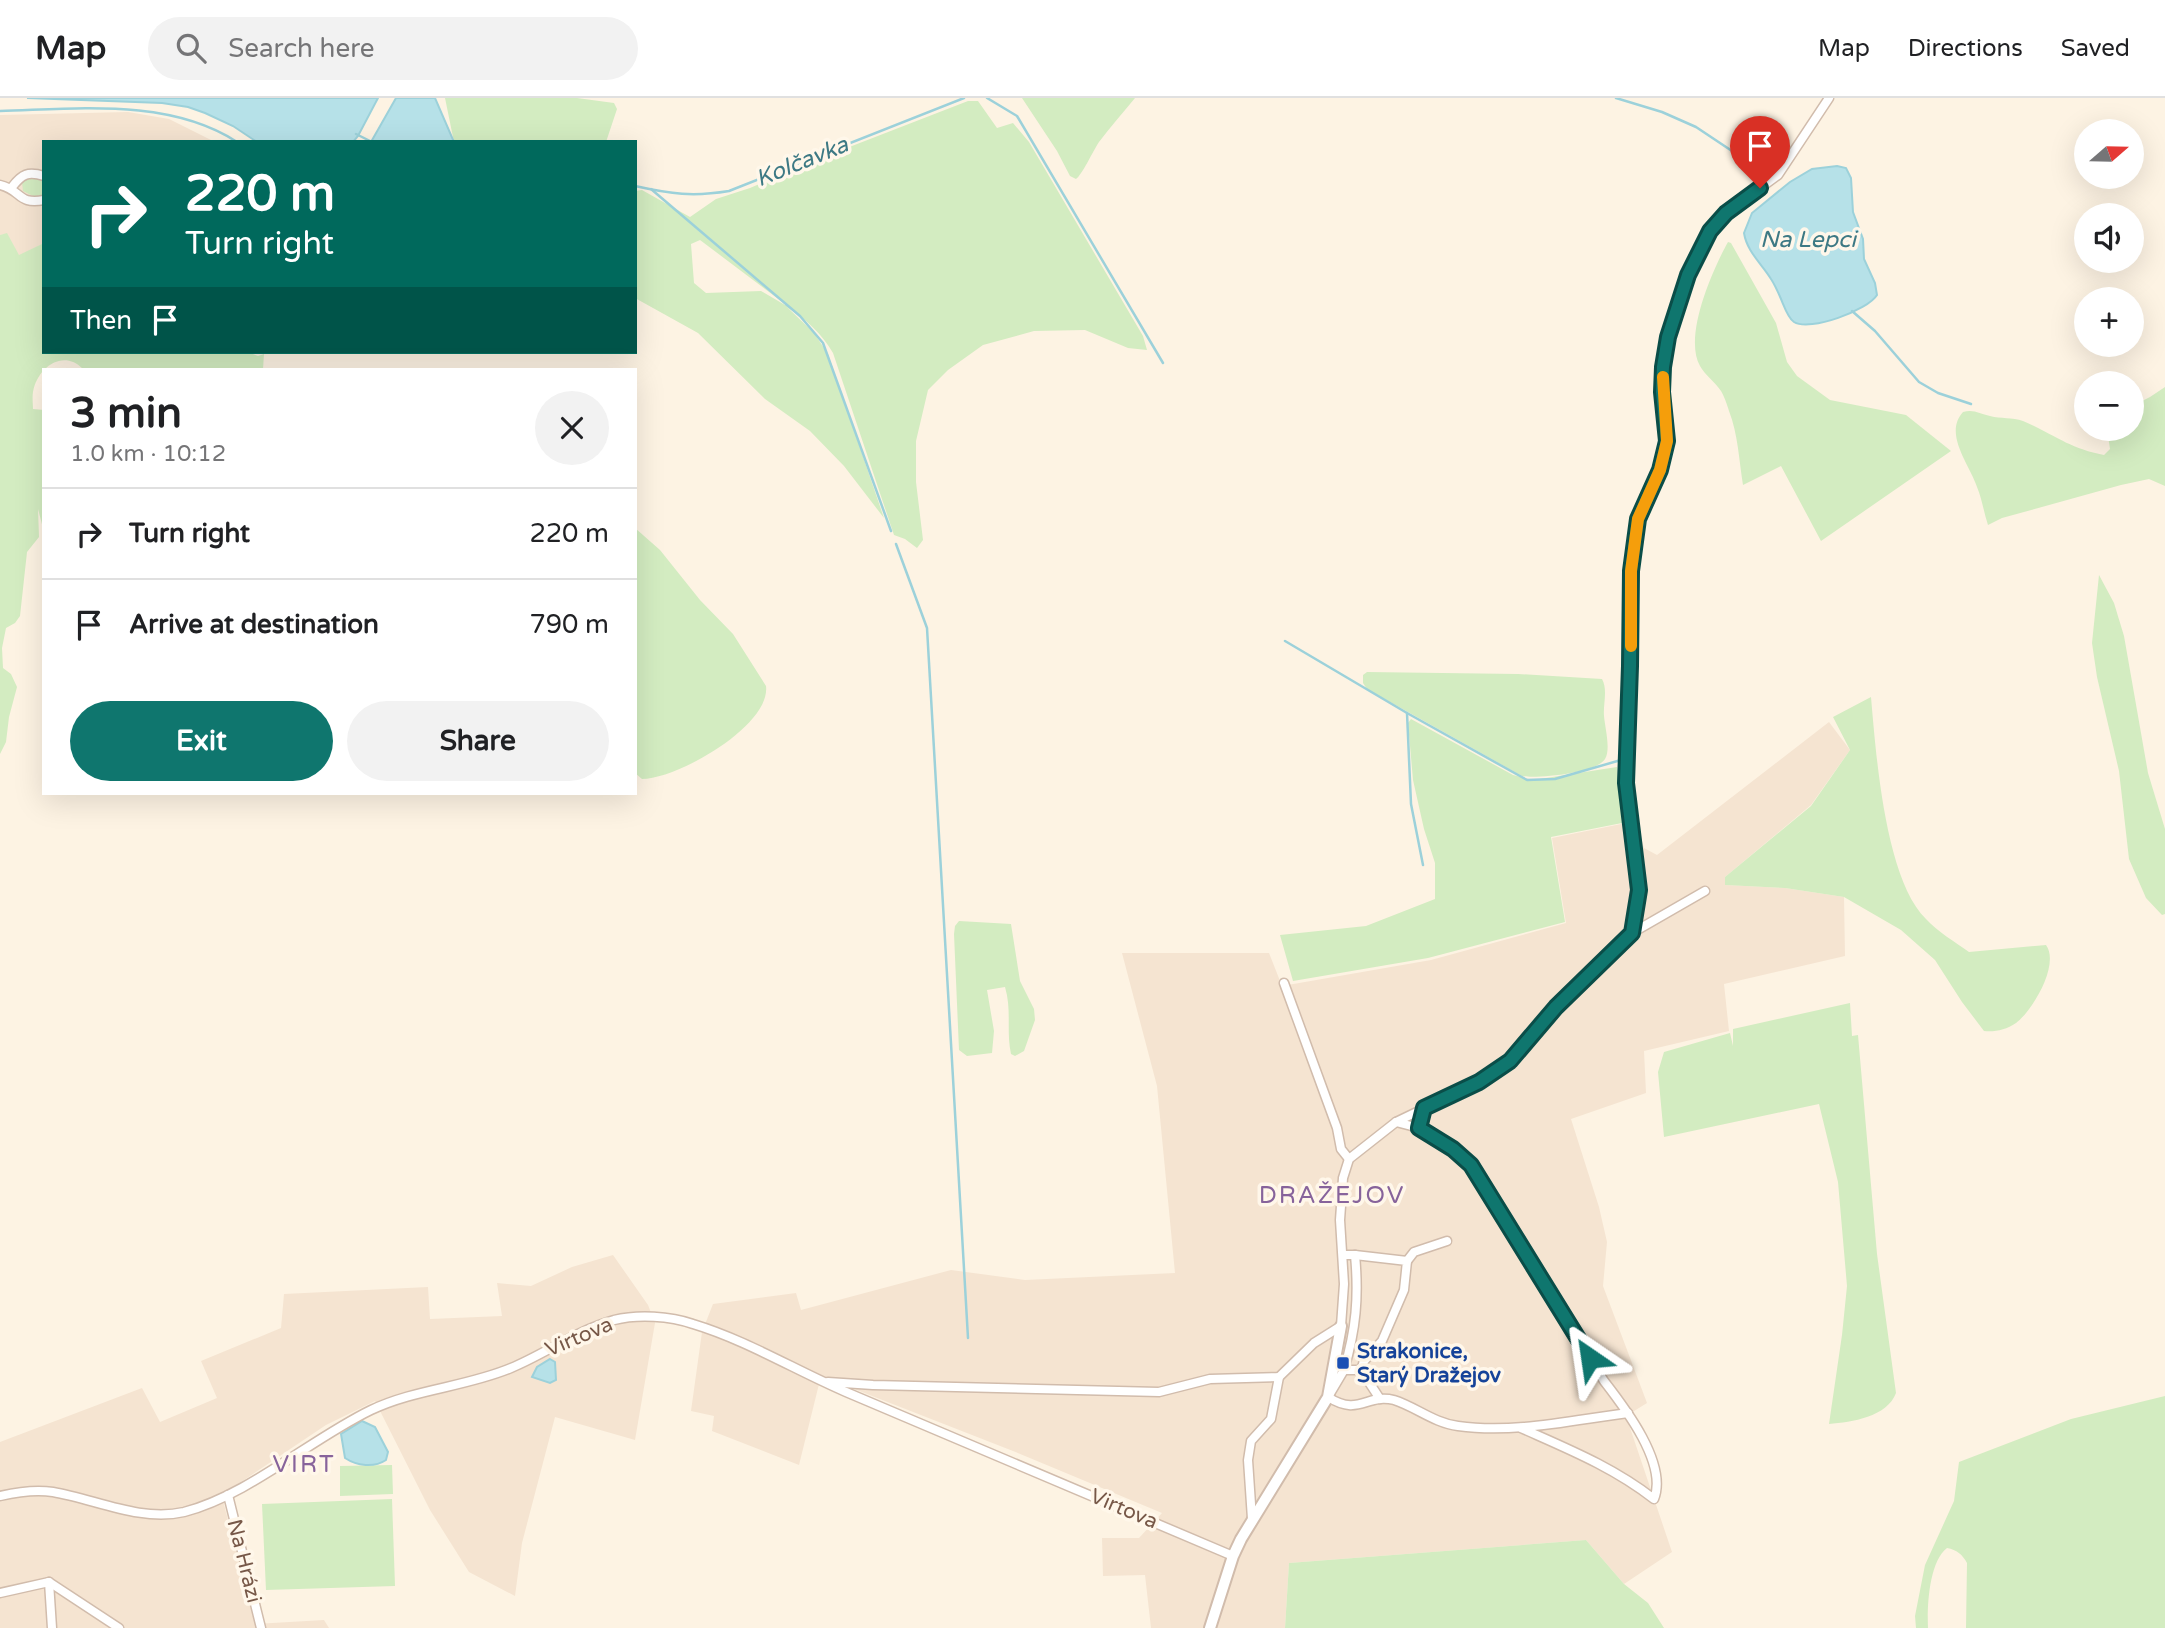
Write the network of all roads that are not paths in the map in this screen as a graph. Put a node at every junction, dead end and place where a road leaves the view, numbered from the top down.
1 (1829, 98) edge
2 (42, 175) edge
3 (0, 185) edge
4 (12, 187) junction
5 (42, 200) edge
6 (1705, 891) dead end
7 (1632, 933) junction
8 (1284, 982) dead end
9 (1424, 1108) junction
10 (1396, 1122) junction
11 (1419, 1128) junction
12 (1349, 1159) junction
13 (1447, 1241) dead end
14 (1344, 1255) junction
15 (1355, 1255) junction
16 (1407, 1261) junction
17 (1341, 1326) junction
18 (1344, 1370) junction
19 (1361, 1370) junction
20 (1279, 1377) junction
21 (822, 1382) junction
22 (1328, 1397) junction
23 (1380, 1399) junction
24 (1628, 1413) junction
25 (1521, 1428) junction
26 (228, 1495) junction
27 (0, 1496) edge
28 (1252, 1519) junction
29 (1233, 1556) junction
30 (49, 1582) junction
31 (0, 1593) edge
32 (52, 1628) edge
33 (119, 1628) edge
34 (261, 1628) edge
35 (1210, 1628) edge

1 - 7 street
2 - 4 street
3 - 4 street
4 - 5 street
6 - 7 street
7 - 9 street
8 - 12 street
9 - 10 street
9 - 11 street
10 - 11 street
10 - 12 street
11 - 24 street
12 - 14 street
13 - 16 street
14 - 15 street
14 - 17 street
15 - 16 street
15 - 18 street
16 - 19 street
17 - 20 street
17 - 22 street
18 - 19 street
18 - 22 street
19 - 23 street
20 - 21 street
20 - 28 street
21 - 26 street, Virtova
21 - 29 street, Virtova
22 - 23 street
22 - 28 street
23 - 25 street
24 - 25 street
24 - 25 street
26 - 27 street, Virtova
26 - 34 street, Na Hrázi
28 - 29 street
29 - 35 street
30 - 31 street
30 - 32 street
30 - 33 street

